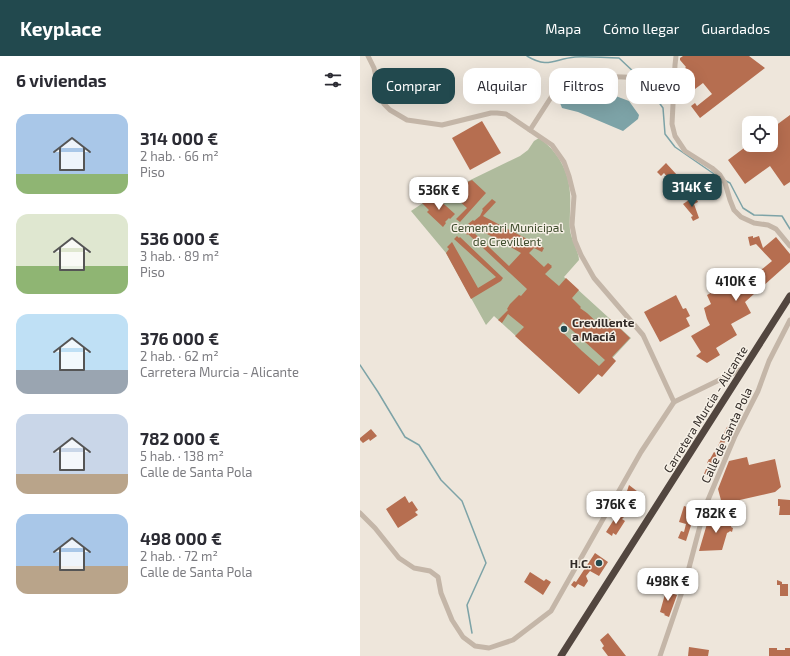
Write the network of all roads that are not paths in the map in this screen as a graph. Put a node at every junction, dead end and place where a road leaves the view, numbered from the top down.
1 (368, 56) edge
2 (676, 56) edge
3 (674, 68) edge
4 (626, 77) edge
5 (673, 104) edge
6 (530, 130) junction
7 (790, 246) edge
8 (789, 299) edge
9 (790, 320) edge
10 (745, 367) junction
11 (674, 402) junction
12 (360, 513) edge
13 (561, 656) edge
14 (660, 656) edge

1 - 6 street
2 - 3 street
4 - 6 street
5 - 7 street
6 - 11 street
8 - 10 highway, Carretera Murcia - Alicante
9 - 14 street, Calle de Santa Pola
10 - 11 street
10 - 13 highway, Carretera Murcia - Alicante
11 - 12 street

